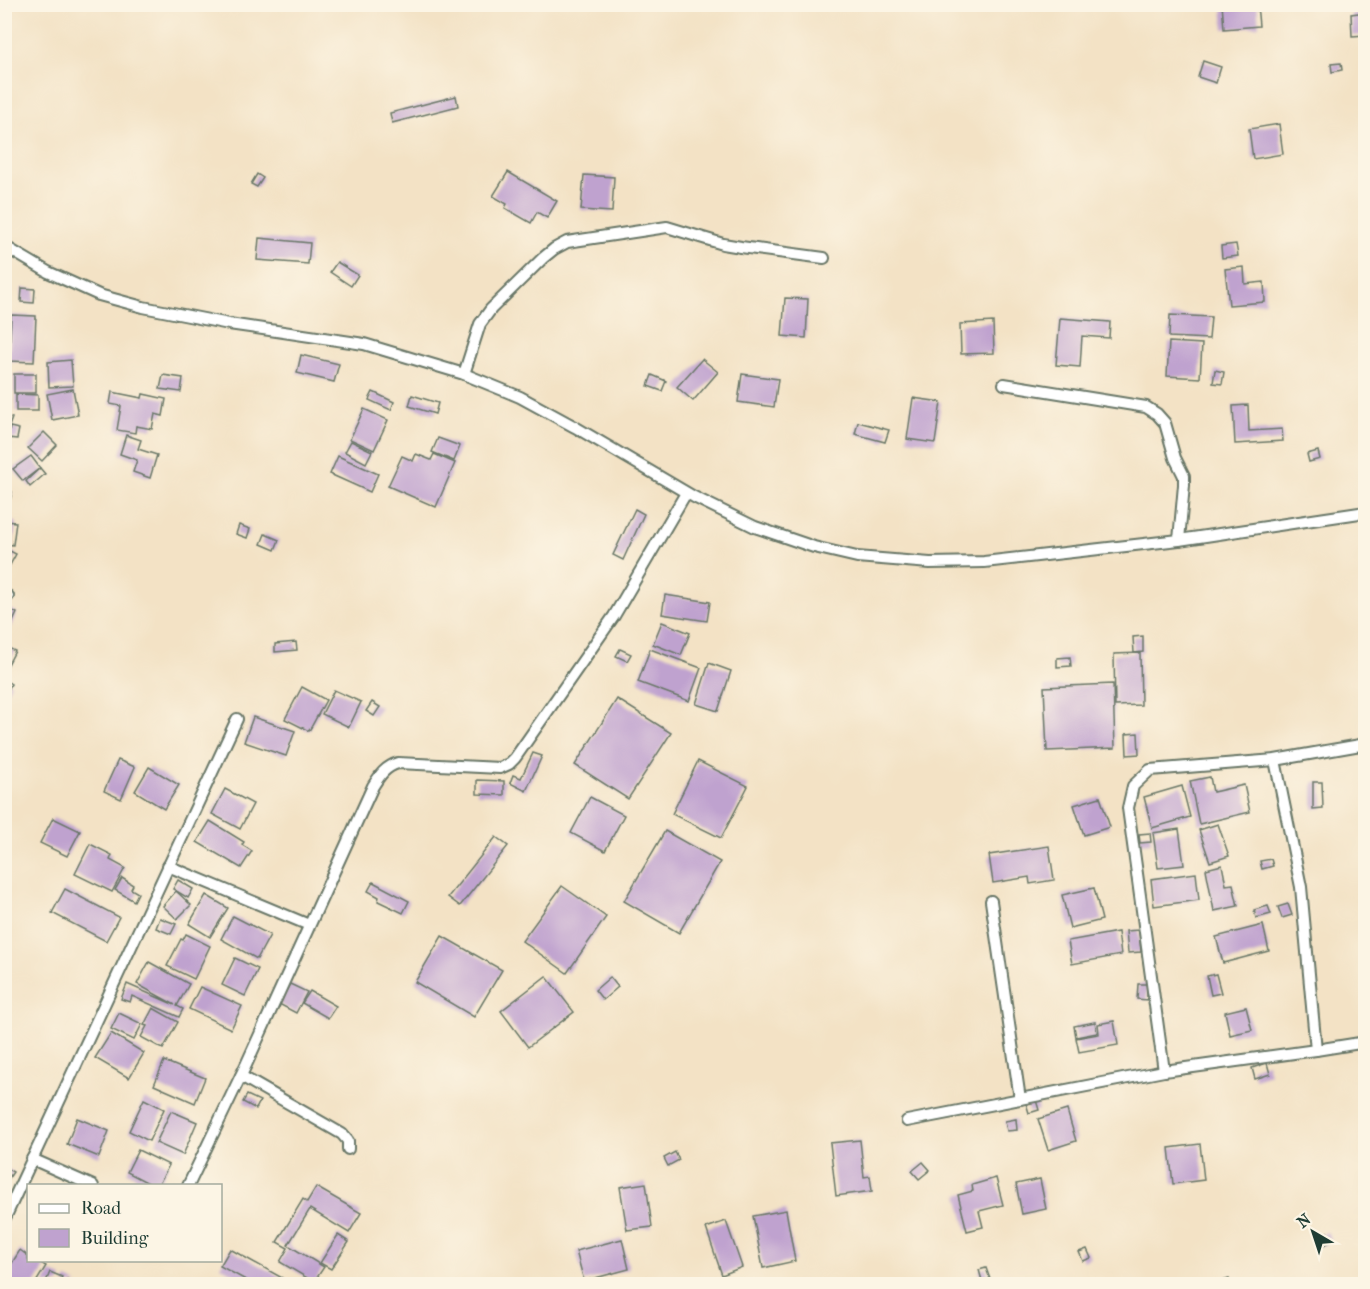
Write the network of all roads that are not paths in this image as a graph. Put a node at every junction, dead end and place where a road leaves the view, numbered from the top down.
1 (4, 246) edge
2 (824, 258) dead end
3 (464, 374) junction
4 (1004, 384) dead end
5 (686, 493) junction
6 (1365, 512) edge
7 (1179, 540) junction
8 (237, 719) dead end
9 (1365, 744) edge
10 (1275, 760) junction
11 (168, 866) junction
12 (992, 901) dead end
13 (309, 925) junction
14 (1365, 1042) edge
15 (1316, 1050) junction
16 (1164, 1071) junction
17 (241, 1076) junction
18 (1020, 1099) junction
19 (907, 1120) dead end
20 (348, 1149) dead end
21 (32, 1159) junction
22 (91, 1184) edge
23 (188, 1184) edge
24 (4, 1220) edge

1 - 3 street
2 - 3 street
3 - 5 street
4 - 7 street
5 - 7 street
5 - 13 street
6 - 7 street
8 - 11 street
9 - 10 street
10 - 15 street
10 - 16 street
11 - 13 street
11 - 21 street
12 - 18 street
13 - 17 street
14 - 15 street
15 - 16 street
16 - 18 street
17 - 20 street
17 - 23 street
18 - 19 street
21 - 22 street
21 - 24 street

